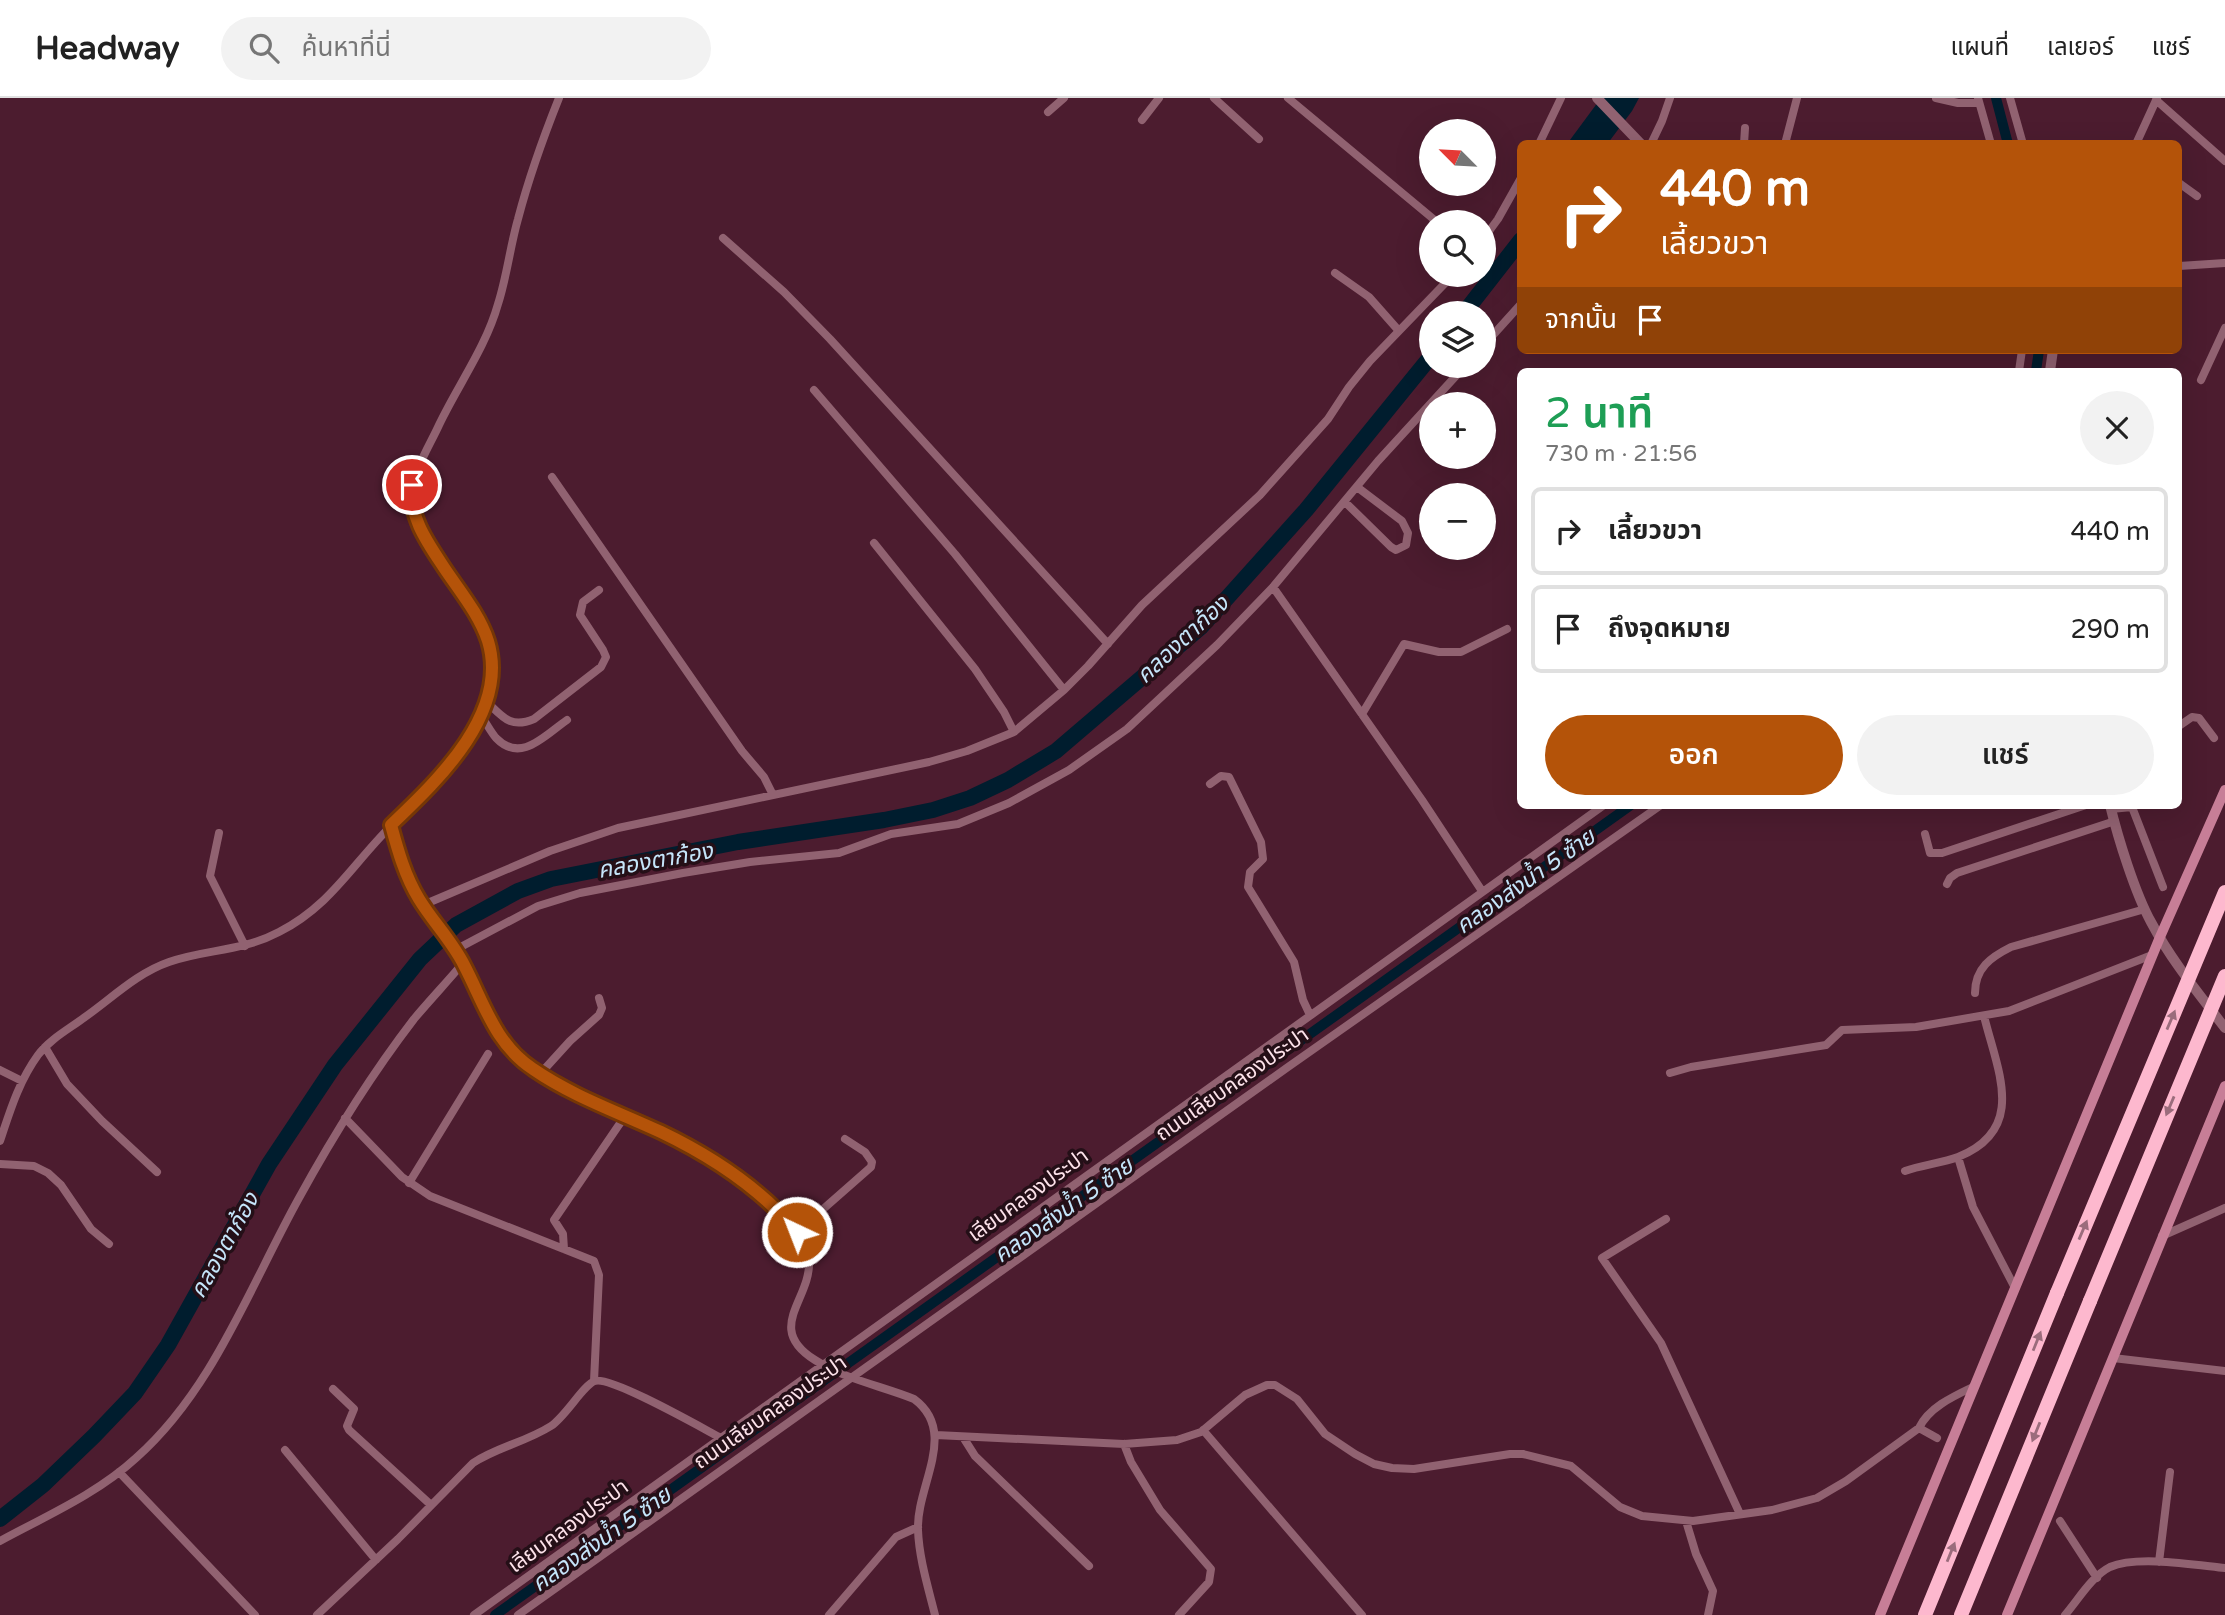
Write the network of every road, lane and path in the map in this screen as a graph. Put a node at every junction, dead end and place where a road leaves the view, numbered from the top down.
1 (559, 98) edge
2 (1065, 98) edge
3 (1159, 98) edge
4 (1214, 98) edge
5 (1288, 98) edge
6 (1561, 98) edge
7 (1597, 98) edge
8 (1670, 98) edge
9 (1797, 98) edge
10 (1936, 98) edge
11 (2010, 98) edge
12 (2157, 99) edge
13 (1979, 100) edge
14 (1048, 112) dead end
15 (1142, 120) dead end
16 (1745, 128) dead end
17 (1259, 139) dead end
18 (1541, 140) edge
19 (1637, 140) edge
20 (1653, 140) edge
21 (1744, 140) edge
22 (1786, 140) edge
23 (1990, 140) edge
24 (2021, 140) edge
25 (2138, 140) edge
26 (2225, 161) edge
27 (1517, 185) edge
28 (2182, 185) edge
29 (2197, 197) dead end
30 (1423, 210) edge
31 (1496, 222) edge
32 (723, 239) dead end
33 (2225, 262) edge
34 (2182, 266) edge
35 (1335, 273) dead end
36 (1441, 287) edge
37 (1517, 308) edge
38 (2225, 328) edge
39 (1399, 331) junction
40 (1496, 332) edge
41 (1454, 378) edge
42 (2202, 380) dead end
43 (814, 390) dead end
44 (552, 477) dead end
45 (1357, 487) junction
46 (1345, 502) junction
47 (874, 543) dead end
48 (1273, 587) junction
49 (599, 590) dead end
50 (1507, 629) dead end
51 (1108, 644) junction
52 (1064, 690) junction
53 (486, 701) junction
54 (1362, 714) junction
55 (480, 715) junction
56 (567, 720) dead end
57 (2182, 724) edge
58 (1014, 732) junction
59 (2214, 738) dead end
60 (1210, 783) dead end
61 (2225, 790) edge
62 (774, 794) junction
63 (1598, 809) edge
64 (1655, 809) edge
65 (2074, 809) edge
66 (2111, 809) edge
67 (2134, 809) edge
68 (2115, 821) junction
69 (391, 825) junction
70 (219, 833) dead end
71 (1924, 834) dead end
72 (1947, 884) dead end
73 (2163, 887) dead end
74 (1482, 891) junction
75 (2225, 892) edge
76 (425, 909) junction
77 (2145, 909) junction
78 (2160, 937) junction
79 (245, 946) junction
80 (453, 948) junction
81 (2152, 955) junction
82 (463, 963) junction
83 (2225, 976) edge
84 (1975, 993) dead end
85 (599, 998) dead end
86 (1310, 1015) junction
87 (1984, 1016) junction
88 (2225, 1028) edge
89 (45, 1047) junction
90 (488, 1054) dead end
91 (0, 1070) edge
92 (1670, 1073) dead end
93 (540, 1074) junction
94 (22, 1081) junction
95 (2225, 1086) edge
96 (625, 1116) junction
97 (345, 1118) junction
98 (845, 1139) dead end
99 (0, 1141) edge
100 (1958, 1157) junction
101 (0, 1164) edge
102 (1905, 1171) dead end
103 (157, 1172) dead end
104 (409, 1183) junction
105 (2225, 1208) edge
106 (1666, 1219) dead end
107 (797, 1232) junction
108 (2162, 1236) junction
109 (109, 1244) dead end
110 (564, 1249) junction
111 (2015, 1288) junction
112 (2113, 1358) junction
113 (826, 1366) junction
114 (2225, 1371) edge
115 (850, 1376) junction
116 (594, 1381) junction
117 (1975, 1386) junction
118 (333, 1389) dead end
119 (1919, 1428) junction
120 (1203, 1430) junction
121 (936, 1435) junction
122 (963, 1437) junction
123 (721, 1438) junction
124 (1937, 1438) dead end
125 (1124, 1444) junction
126 (285, 1450) dead end
127 (119, 1472) junction
128 (2170, 1472) dead end
129 (431, 1504) junction
130 (1740, 1514) junction
131 (1686, 1521) junction
132 (2060, 1521) dead end
133 (918, 1527) junction
134 (0, 1541) edge
135 (376, 1560) junction
136 (2159, 1562) junction
137 (1089, 1566) dead end
138 (2225, 1568) edge
139 (2097, 1578) junction
140 (255, 1615) edge
141 (317, 1615) edge
142 (474, 1615) edge
143 (518, 1615) edge
144 (829, 1615) edge
145 (935, 1615) edge
146 (1179, 1615) edge
147 (1362, 1615) edge
148 (1707, 1615) edge
149 (1880, 1615) edge
150 (1925, 1615) edge
151 (1961, 1615) edge
152 (2007, 1615) edge
153 (2065, 1615) edge

1 - 53 street
2 - 14 street
3 - 15 street
4 - 17 street
5 - 30 street
6 - 18 street
7 - 19 street
8 - 20 street
9 - 22 street
10 - 13 street
11 - 24 street
12 - 25 street
12 - 26 street
13 - 23 street
16 - 21 street
27 - 31 street
28 - 29 street
32 - 51 street
33 - 34 street
35 - 39 street
36 - 39 street
37 - 40 street
38 - 42 street
39 - 51 street
41 - 45 street
43 - 52 street
44 - 62 street
45 - 46 street
45 - 46 street
46 - 48 street
47 - 58 street
48 - 54 street
48 - 80 street
49 - 53 street
50 - 54 street
51 - 52 street
52 - 58 street
53 - 55 street
54 - 74 street
55 - 56 street
55 - 69 street
57 - 59 street
58 - 62 street
60 - 86 street
61 - 78 main road
62 - 76 street
63 - 74 street, เลียบคลองประปา
64 - 115 street, ถนนเลียบคลองประปา
65 - 71 street
66 - 68 street
67 - 73 street
68 - 72 street
68 - 77 street
69 - 76 street
69 - 79 street
70 - 79 street
74 - 86 street, เลียบคลองประปา
150 -> 75 highway, bridge
76 - 80 street
77 - 78 street
77 - 84 street
78 - 81 main road
78 - 88 street
79 - 89 street
80 - 82 street
81 - 87 street
81 - 111 main road
82 - 93 street
82 - 97 street
83 -> 151 highway, bridge
85 - 93 street
86 - 113 street, เลียบคลองประปา
87 - 92 street
87 - 100 street
89 - 94 street
89 - 103 street
90 - 104 street
91 - 94 street
93 - 96 street
94 - 99 street
95 - 108 main road
96 - 107 street
96 - 110 street
97 - 104 street
97 - 127 street
98 - 107 street
100 - 102 street
100 - 111 street
101 - 109 street
104 - 110 street
105 - 108 street
106 - 130 street
107 - 113 street
108 - 112 main road
110 - 116 street
111 - 117 main road
112 - 114 street
112 - 152 main road
113 - 115 street
113 - 123 street, เลียบคลองประปา
115 - 121 street
115 - 143 street, ถนนเลียบคลองประปา
116 - 123 street
116 - 129 street
117 - 119 street
117 - 149 main road
118 - 129 street
119 - 124 street
119 - 130 street
120 - 125 street
120 - 131 street
120 - 147 street
121 - 122 street
121 - 133 street
122 - 125 street
122 - 137 street
123 - 142 street, เลียบคลองประปา
125 - 146 street
126 - 135 street
127 - 134 street
127 - 140 street
128 - 136 street
129 - 135 street
130 - 131 street
131 - 148 street
132 - 139 street
133 - 144 street
133 - 145 street
135 - 141 street
136 - 138 street
136 - 139 street
139 - 153 street

